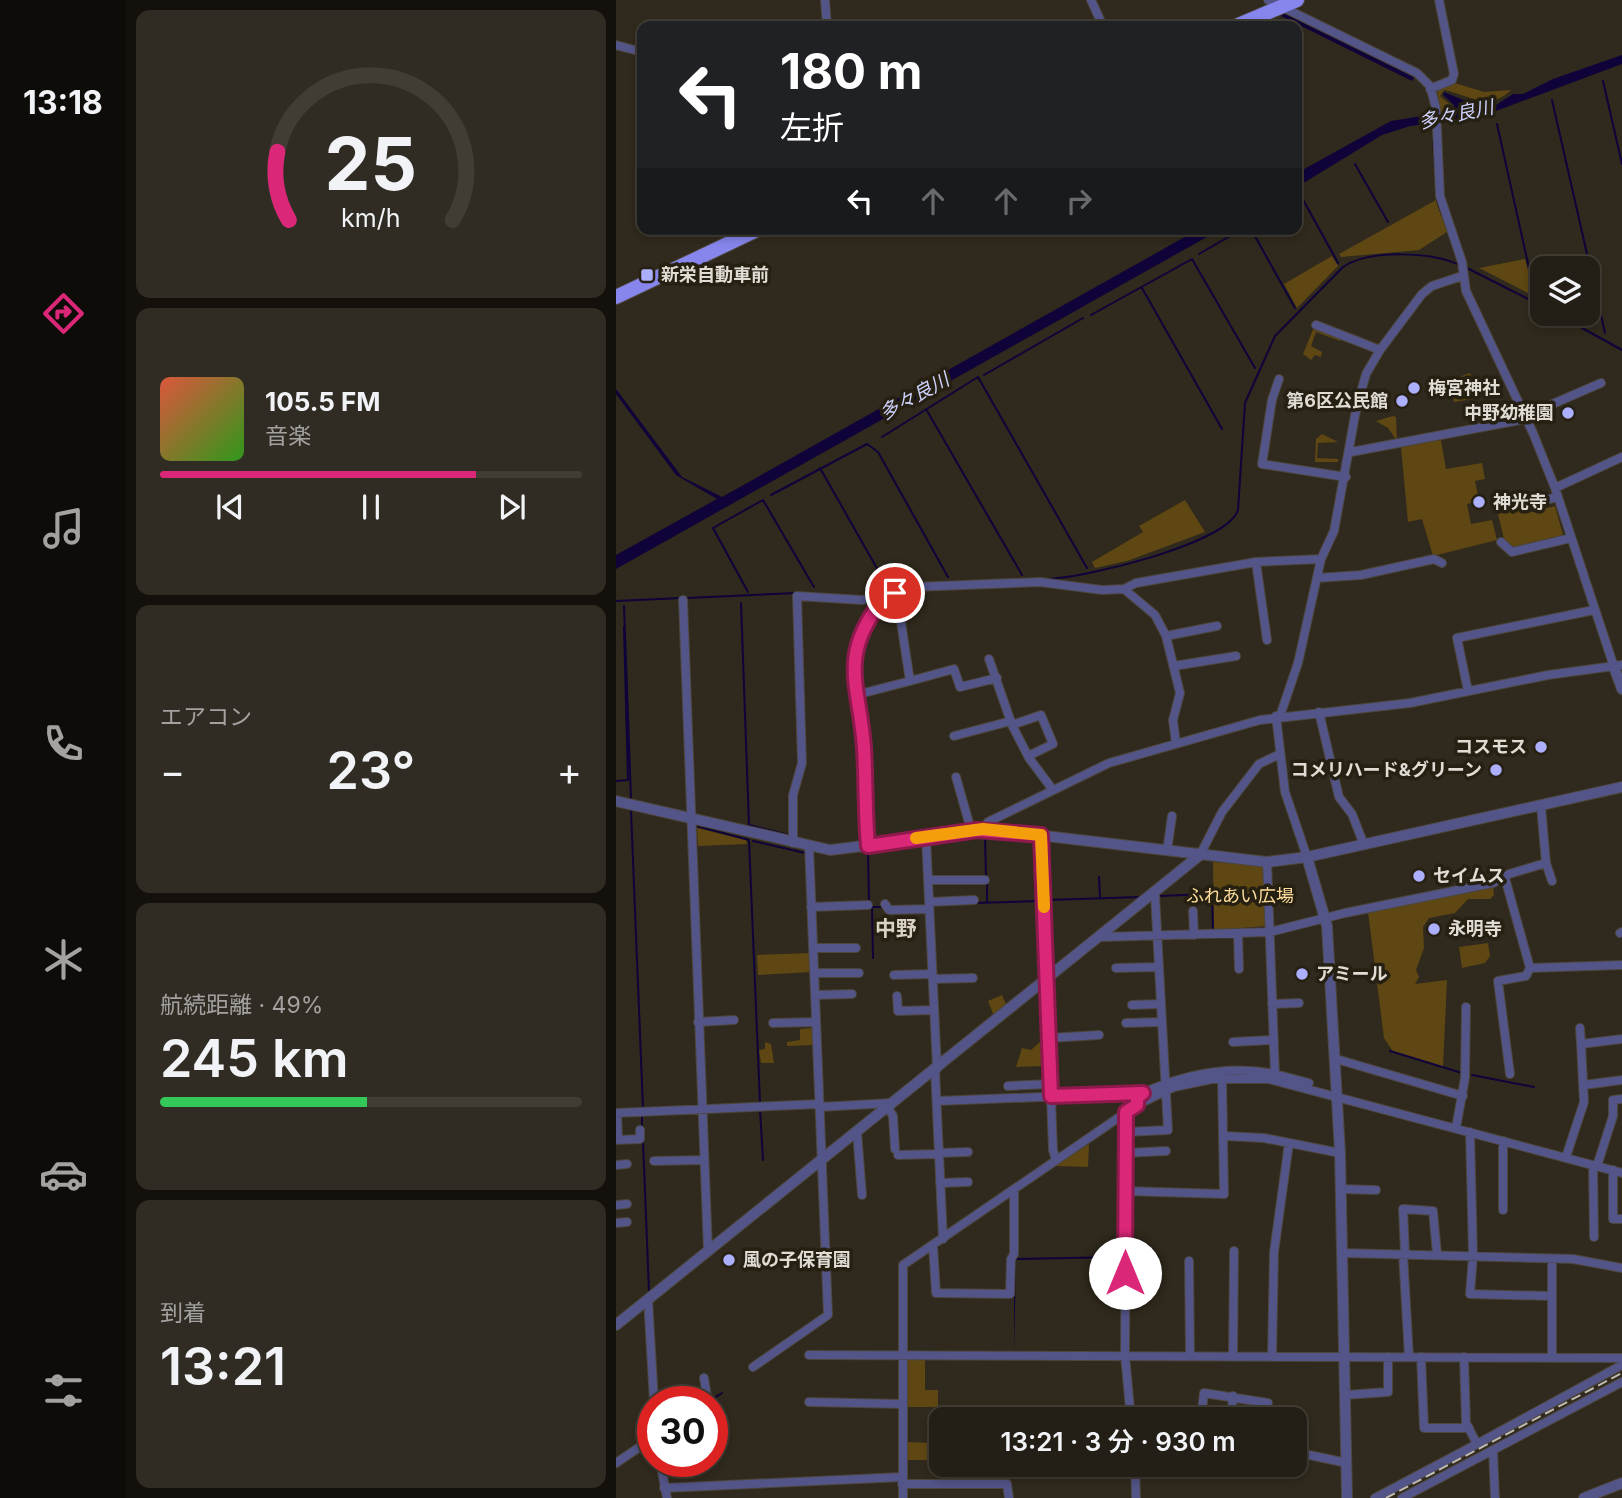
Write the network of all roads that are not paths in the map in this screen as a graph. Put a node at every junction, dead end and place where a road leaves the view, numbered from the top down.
1 (825, 0) edge
2 (1091, 0) edge
3 (1268, 0) edge
4 (1297, 0) edge
5 (1439, 0) edge
6 (1282, 7) junction
7 (827, 21) edge
8 (1101, 21) edge
9 (1249, 21) edge
10 (616, 44) edge
11 (637, 50) edge
12 (1430, 89) junction
13 (738, 235) edge
14 (1462, 276) junction
15 (616, 297) edge
16 (1316, 325) dead end
17 (1380, 350) junction
18 (1279, 379) dead end
19 (1601, 383) dead end
20 (1525, 418) junction
21 (1351, 452) junction
22 (1622, 457) edge
23 (1346, 477) junction
24 (1556, 492) junction
25 (1527, 504) dead end
26 (1571, 538) junction
27 (1501, 542) dead end
28 (1321, 559) junction
29 (1256, 562) junction
30 (1442, 563) dead end
31 (1317, 578) junction
32 (1124, 589) junction
33 (683, 600) dead end
34 (878, 601) junction
35 (1594, 610) junction
36 (1217, 626) dead end
37 (1166, 636) junction
38 (1267, 640) dead end
39 (1236, 656) dead end
40 (989, 659) dead end
41 (1174, 666) junction
42 (1618, 666) edge
43 (997, 678) junction
44 (910, 681) junction
45 (1622, 689) edge
46 (1468, 691) junction
47 (856, 695) junction
48 (1319, 712) junction
49 (1278, 716) junction
50 (1011, 723) junction
51 (954, 736) dead end
52 (1176, 744) junction
53 (1278, 755) junction
54 (1028, 756) junction
55 (956, 777) dead end
56 (1622, 786) edge
57 (1053, 790) junction
58 (616, 801) edge
59 (1541, 806) junction
60 (1172, 816) dead end
61 (691, 819) junction
62 (977, 830) junction
63 (1041, 835) junction
64 (926, 836) junction
65 (793, 843) junction
66 (1364, 845) junction
67 (809, 846) junction
68 (868, 846) junction
69 (1167, 851) junction
70 (1200, 855) junction
71 (1307, 857) junction
72 (1267, 862) junction
73 (1546, 863) junction
74 (1505, 878) junction
75 (929, 880) junction
76 (985, 880) dead end
77 (1552, 881) dead end
78 (1155, 895) junction
79 (974, 900) dead end
80 (885, 904) dead end
81 (868, 905) dead end
82 (929, 906) junction
83 (811, 907) junction
84 (1193, 911) dead end
85 (1327, 919) junction
86 (1270, 932) junction
87 (1238, 933) junction
88 (1194, 935) junction
89 (1157, 936) junction
90 (1102, 937) junction
91 (813, 948) junction
92 (856, 948) dead end
93 (1622, 965) edge
94 (1159, 967) junction
95 (1116, 968) dead end
96 (1530, 968) junction
97 (1240, 969) dead end
98 (814, 973) junction
99 (859, 973) dead end
100 (894, 975) dead end
101 (932, 976) junction
102 (974, 978) dead end
103 (1047, 981) junction
104 (852, 994) dead end
105 (815, 995) junction
106 (897, 996) dead end
107 (1299, 1003) dead end
108 (1160, 1004) junction
109 (1272, 1004) junction
110 (1132, 1005) dead end
111 (1466, 1007) dead end
112 (934, 1010) junction
113 (734, 1020) dead end
114 (698, 1022) junction
115 (816, 1022) junction
116 (1161, 1022) junction
117 (773, 1023) dead end
118 (1126, 1023) dead end
119 (1580, 1028) dead end
120 (1099, 1035) dead end
121 (1049, 1038) junction
122 (1622, 1039) edge
123 (1274, 1040) junction
124 (1233, 1042) dead end
125 (1581, 1044) junction
126 (1336, 1059) junction
127 (936, 1070) junction
128 (1275, 1074) junction
129 (1510, 1074) dead end
130 (1222, 1078) junction
131 (1622, 1080) edge
132 (1309, 1083) dead end
133 (1050, 1084) junction
134 (1584, 1085) junction
135 (1009, 1086) dead end
136 (1165, 1087) junction
137 (1143, 1093) junction
138 (1051, 1096) junction
139 (1338, 1096) junction
140 (1463, 1096) junction
141 (1622, 1099) edge
142 (937, 1101) junction
143 (819, 1105) junction
144 (1137, 1105) junction
145 (891, 1106) junction
146 (702, 1109) junction
147 (1126, 1112) junction
148 (617, 1113) edge
149 (1456, 1128) junction
150 (640, 1130) dead end
151 (857, 1132) junction
152 (1127, 1132) junction
153 (1470, 1132) junction
154 (1225, 1136) junction
155 (617, 1140) edge
156 (1503, 1141) junction
157 (1289, 1143) junction
158 (1166, 1151) dead end
159 (968, 1152) dead end
160 (939, 1153) junction
161 (1125, 1153) junction
162 (1340, 1153) junction
163 (1566, 1157) junction
164 (704, 1160) junction
165 (821, 1160) junction
166 (1056, 1160) junction
167 (654, 1161) dead end
168 (616, 1164) edge
169 (627, 1164) dead end
170 (1595, 1166) junction
171 (1618, 1172) edge
172 (968, 1182) dead end
173 (940, 1183) junction
174 (1014, 1189) junction
175 (1340, 1189) junction
176 (1376, 1190) dead end
177 (1125, 1191) junction
178 (862, 1195) dead end
179 (627, 1204) dead end
180 (616, 1205) edge
181 (1503, 1210) dead end
182 (1622, 1219) edge
183 (627, 1222) dead end
184 (616, 1223) edge
185 (1594, 1237) dead end
186 (943, 1239) junction
187 (933, 1245) junction
188 (708, 1251) junction
189 (1234, 1251) dead end
190 (1342, 1253) junction
191 (1404, 1253) junction
192 (1437, 1254) junction
193 (1473, 1256) junction
194 (1552, 1259) junction
195 (1189, 1261) dead end
196 (1622, 1268) edge
197 (1551, 1296) junction
198 (648, 1298) junction
199 (616, 1325) edge
200 (809, 1355) dead end
201 (902, 1355) junction
202 (1125, 1356) junction
203 (1190, 1356) junction
204 (1345, 1356) junction
205 (1233, 1357) junction
206 (1272, 1357) junction
207 (1388, 1357) junction
208 (1409, 1357) junction
209 (1421, 1357) junction
210 (1464, 1357) junction
211 (1552, 1357) junction
212 (1622, 1358) edge
213 (1622, 1365) edge
214 (753, 1367) dead end
215 (704, 1378) dead end
216 (1622, 1382) edge
217 (653, 1386) edge
218 (705, 1386) edge
219 (1345, 1395) junction
220 (1233, 1396) junction
221 (808, 1402) dead end
222 (1268, 1403) dead end
223 (902, 1405) junction
224 (1130, 1407) edge
225 (1202, 1407) edge
226 (1232, 1407) edge
227 (1469, 1428) junction
228 (1477, 1444) junction
229 (637, 1449) edge
230 (1493, 1450) junction
231 (1307, 1454) edge
232 (1347, 1462) junction
233 (616, 1463) edge
234 (662, 1477) edge
235 (1135, 1477) edge
236 (902, 1481) junction
237 (1622, 1483) edge
238 (664, 1488) junction
239 (1418, 1494) edge
240 (667, 1498) edge
241 (902, 1498) edge
242 (1009, 1498) edge
243 (1136, 1498) edge
244 (1347, 1498) edge
245 (1375, 1498) edge
246 (1402, 1498) edge
247 (1494, 1498) edge
248 (1584, 1498) edge

1 - 7 street
2 - 8 street
3 - 6 street
4 - 6 highway
5 - 12 street
6 - 9 highway
6 - 12 street
10 - 11 street
12 - 14 street
13 - 15 highway
14 - 17 street
14 - 20 street
16 - 17 street
17 - 21 street
18 - 23 street
19 - 20 street
20 - 21 street
20 - 24 street
21 - 23 street
22 - 24 street
23 - 28 street
24 - 25 street
24 - 26 street
26 - 27 street
26 - 35 street
28 - 29 street
28 - 31 street
29 - 32 street
29 - 38 street
30 - 31 street
31 - 49 street
32 - 34 street
32 - 37 street
33 - 61 street
34 - 44 street
34 - 47 street
34 - 65 street
35 - 42 street
35 - 46 street
36 - 37 street
37 - 41 street
39 - 41 street
40 - 43 street
41 - 52 street
42 - 45 street
42 - 46 street
43 - 44 street
43 - 50 street
44 - 47 street
46 - 48 street
47 - 68 street
48 - 49 street
48 - 66 street
49 - 52 street
49 - 53 street
50 - 51 street
50 - 54 street
50 - 54 street
52 - 57 street
53 - 70 street
53 - 71 street
54 - 57 street
55 - 62 street
56 - 59 street
57 - 62 street
58 - 61 street
59 - 66 street
59 - 73 street
60 - 69 street
61 - 65 street
61 - 114 street
62 - 63 street
62 - 64 street
63 - 69 street
63 - 103 street
64 - 68 street
64 - 75 street
65 - 67 street
66 - 71 street
67 - 68 street
67 - 83 street
69 - 70 street
70 - 72 street
70 - 78 street
71 - 72 street
71 - 85 street
72 - 86 street
73 - 74 street
73 - 77 street
74 - 85 street
74 - 96 street
75 - 76 street
75 - 82 street
78 - 89 street
78 - 90 street
79 - 82 street
80 - 82 street
81 - 83 street
82 - 101 street
83 - 91 street
84 - 88 street
85 - 86 street
85 - 126 street
86 - 87 street
86 - 109 street
87 - 88 street
87 - 97 street
88 - 89 street
89 - 90 street
89 - 94 street
90 - 103 street
91 - 92 street
91 - 98 street
93 - 96 street
94 - 95 street
94 - 108 street
96 - 129 street
98 - 99 street
98 - 105 street
100 - 101 street
101 - 102 street
101 - 112 street
103 - 121 street
103 - 127 street
104 - 105 street
105 - 115 street
106 - 112 street
107 - 109 street
108 - 110 street
108 - 116 street
109 - 123 street
111 - 140 street
112 - 127 street
113 - 114 street
114 - 146 street
115 - 117 street
115 - 143 street
116 - 118 street
116 - 136 street
119 - 125 street
120 - 121 street
121 - 133 street
122 - 125 street
123 - 124 street
123 - 128 street
125 - 134 street
126 - 139 street
126 - 140 street
127 - 142 street
127 - 145 street
128 - 132 street
128 - 136 street
130 - 136 street
130 - 139 street
130 - 154 street
131 - 134 street
133 - 135 street
133 - 138 street
134 - 163 street
136 - 137 street
136 - 144 street
136 - 152 street
137 - 138 street
137 - 144 street
138 - 142 street
138 - 166 street
139 - 149 street
139 - 162 street
140 - 149 street
141 - 170 street
142 - 160 street
143 - 145 street
143 - 146 street
143 - 165 street
144 - 147 street
145 - 151 street
145 - 160 street
146 - 148 street
146 - 164 street
147 - 152 street
147 - 166 street
148 - 155 street
149 - 153 street
150 - 155 street
151 - 165 street
151 - 178 street
152 - 161 street
153 - 156 street
153 - 193 street
154 - 157 street
154 - 177 street
156 - 163 street
156 - 181 street
157 - 162 street
157 - 206 street
158 - 161 street
159 - 160 street
160 - 173 street
161 - 177 street
162 - 175 street
163 - 170 street
164 - 167 street
164 - 188 street
165 - 188 street
165 - 214 street
166 - 174 street
168 - 169 street
170 - 171 street
170 - 185 street
171 - 182 street
172 - 173 street
173 - 186 street
174 - 186 street
174 - 187 street
175 - 176 street
175 - 190 street
177 - 202 street
179 - 180 street
183 - 184 street
186 - 187 street
187 - 201 street
188 - 198 street
189 - 205 street
190 - 191 street
190 - 204 street
191 - 192 street
191 - 192 street
191 - 208 street
192 - 193 street
193 - 194 street
193 - 197 street
194 - 196 street
194 - 197 street
195 - 203 street
197 - 211 street
198 - 199 street
198 - 217 street
200 - 201 street
201 - 202 street
201 - 223 street
202 - 203 street
202 - 224 street
203 - 205 street
204 - 206 street
204 - 207 street
204 - 219 street
205 - 206 street
207 - 208 street
207 - 219 street
208 - 209 street
209 - 210 street
209 - 227 street
210 - 211 street
210 - 227 street
211 - 212 street
213 - 228 street
215 - 218 street
216 - 230 street
219 - 232 street
220 - 222 street
220 - 225 street
220 - 226 street
221 - 223 street
223 - 236 street
227 - 228 street
228 - 245 street
229 - 233 street
230 - 239 street
230 - 247 street
231 - 232 street
232 - 244 street
234 - 238 street
235 - 243 street
236 - 238 street
236 - 241 street
236 - 242 street
237 - 248 street
238 - 240 street
239 - 246 street

